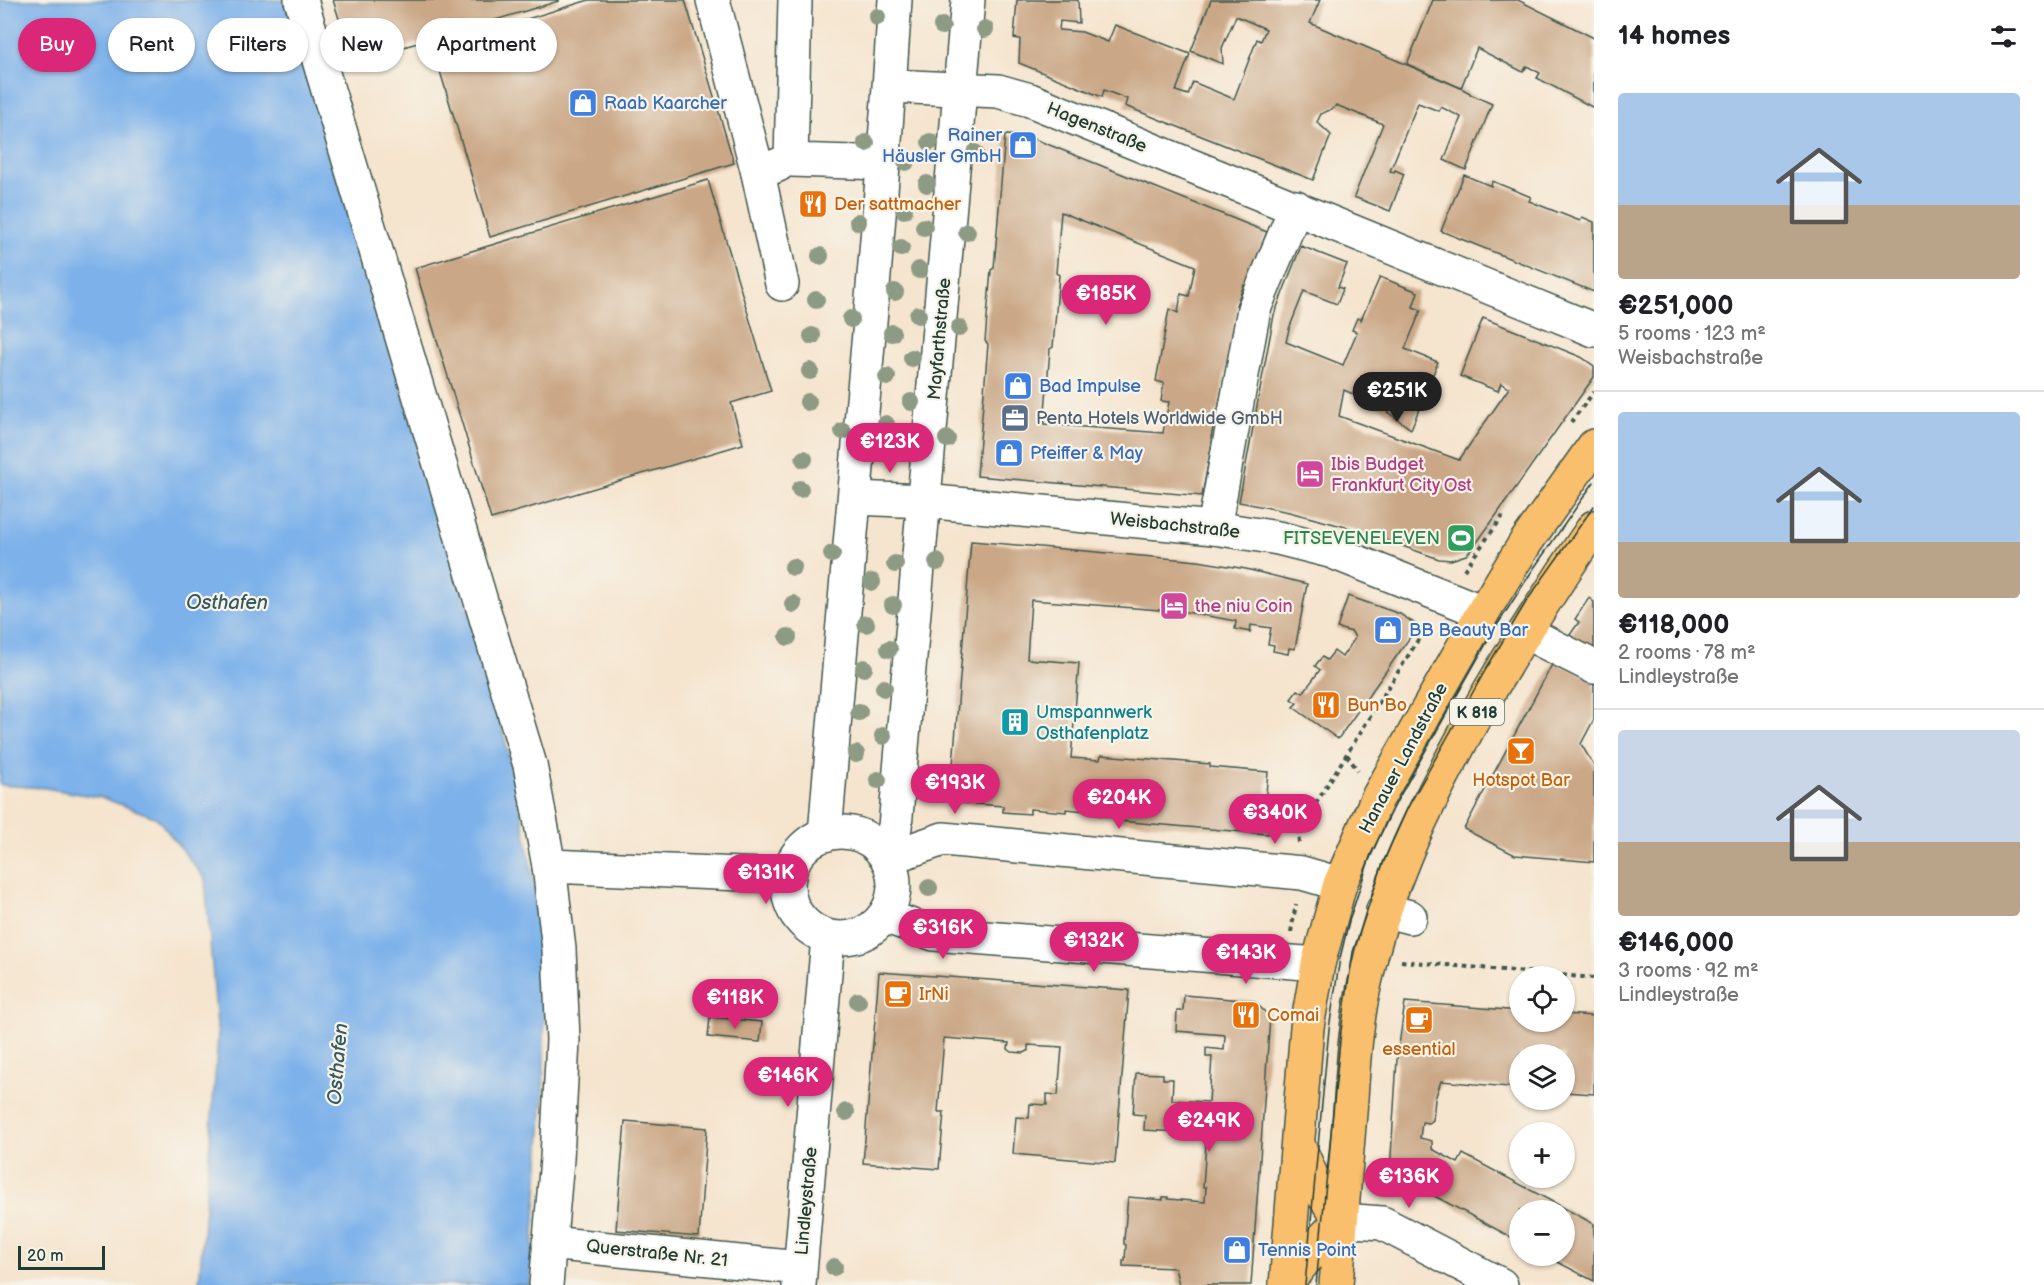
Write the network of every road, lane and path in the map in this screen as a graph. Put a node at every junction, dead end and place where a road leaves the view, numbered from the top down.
1 (301, 0) edge
2 (713, 0) edge
3 (795, 0) edge
4 (895, 0) edge
5 (968, 0) edge
6 (890, 86) junction
7 (961, 90) junction
8 (791, 160) junction
9 (884, 163) junction
10 (758, 173) junction
11 (1296, 207) junction
12 (782, 284) dead end
13 (1594, 330) edge
14 (1594, 446) edge
15 (855, 498) junction
16 (924, 501) junction
17 (1594, 527) edge
18 (1214, 528) junction
19 (1483, 612) junction
20 (1525, 632) junction
21 (1594, 667) edge
22 (825, 834) junction
23 (887, 857) junction
24 (549, 866) junction
25 (789, 876) junction
26 (1340, 884) junction
27 (1397, 914) junction
28 (885, 916) junction
29 (828, 937) junction
30 (1385, 952) junction
31 (1318, 964) junction
32 (1594, 978) edge
33 (1298, 1146) junction
34 (1341, 1220) junction
35 (549, 1243) junction
36 (799, 1276) edge
37 (1286, 1284) edge
38 (546, 1285) edge
39 (1336, 1285) edge
40 (1501, 1285) edge

1 - 24 street
2 - 10 street
3 - 8 street
4 - 6 street
5 - 7 street, Mayfarthstraße
6 - 7 street, Hagenstraße
6 - 9 street
7 - 11 street, Hagenstraße
7 - 16 street, Mayfarthstraße
8 - 9 street
8 - 10 street
9 - 15 street
10 - 12 street
11 - 13 street, Hagenstraße
11 - 18 street
14 - 19 main road, Hanauer Landstraße / K 818
15 - 16 street, Weisbachstraße
15 - 22 street
16 - 18 street, Weisbachstraße
16 - 23 street, Mayfarthstraße
17 - 20 main road, K 818
18 - 19 street, Weisbachstraße
19 - 26 main road, Hanauer Landstraße / K 818
20 - 21 street
20 - 27 main road, K 818
22 - 23 street
22 - 25 street
23 - 26 street
23 - 28 street
24 - 25 street
24 - 35 street
25 - 29 street
26 - 27 main road
26 - 31 main road, Hanauer Landstraße / K 818
27 - 30 main road, K 818
28 - 29 street
28 - 31 street
29 - 36 street, Lindleystraße
30 - 31 main road
30 - 32 path
30 - 34 main road, K 818
31 - 33 main road, Hanauer Landstraße / K 818
33 - 34 main road
33 - 37 main road, Hanauer Landstraße / K 818
34 - 37 main road
34 - 39 main road, K 818
34 - 40 street
35 - 36 street, Querstraße Nr. 21
35 - 38 street

